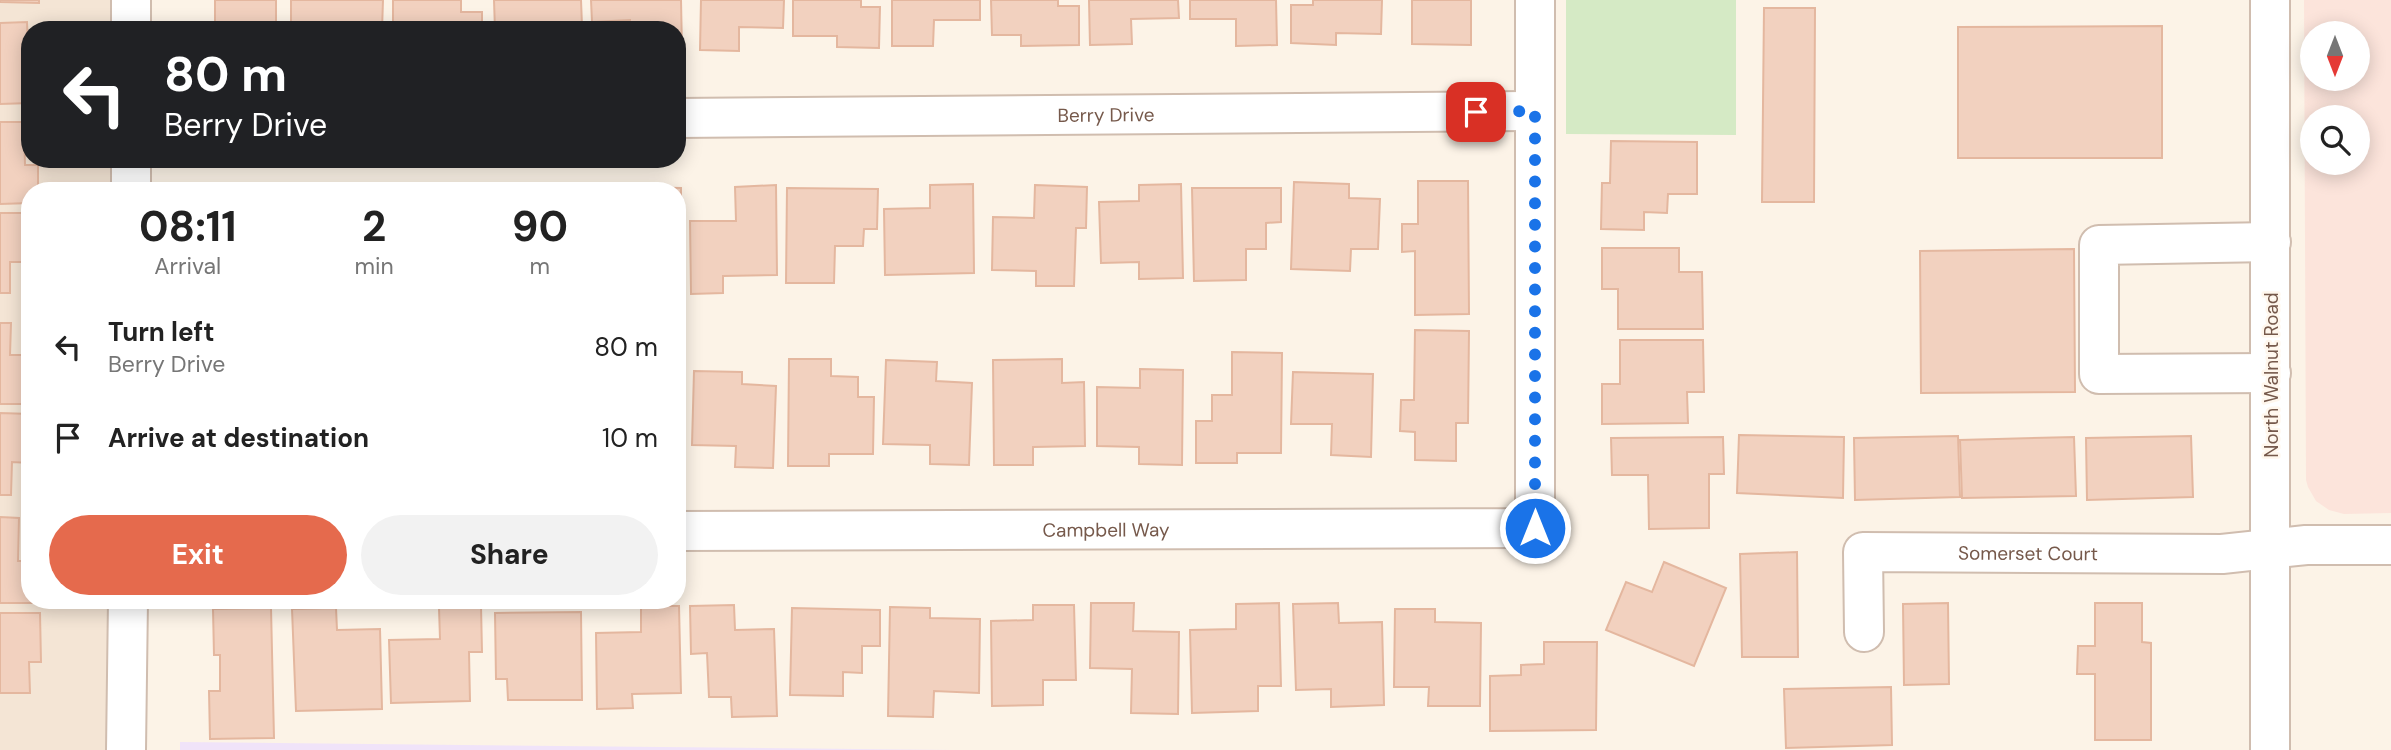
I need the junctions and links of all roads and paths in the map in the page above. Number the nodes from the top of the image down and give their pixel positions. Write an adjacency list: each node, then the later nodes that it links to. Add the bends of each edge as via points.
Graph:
1 (131, 0): 4 (street)
2 (1535, 0): 5 (street)
3 (2270, 0): 7 (street, North Walnut Road)
4 (131, 21)
5 (1535, 111): 6 (street, Berry Drive); 9 (street, Campbell Way, via 1535,528)
6 (686, 118)
7 (2271, 242): 8 (street, North Walnut Road); 8 (street, via 2099,245 2099,374)
8 (2271, 373): 11 (street, North Walnut Road)
9 (686, 531)
10 (2391, 545): 11 (street)
11 (2272, 549): 13 (street, Somerset Court, via 2222,554 1863,552); 15 (street, North Walnut Road)
12 (128, 609): 14 (street)
13 (1864, 632)
14 (126, 750)
15 (2270, 750)

